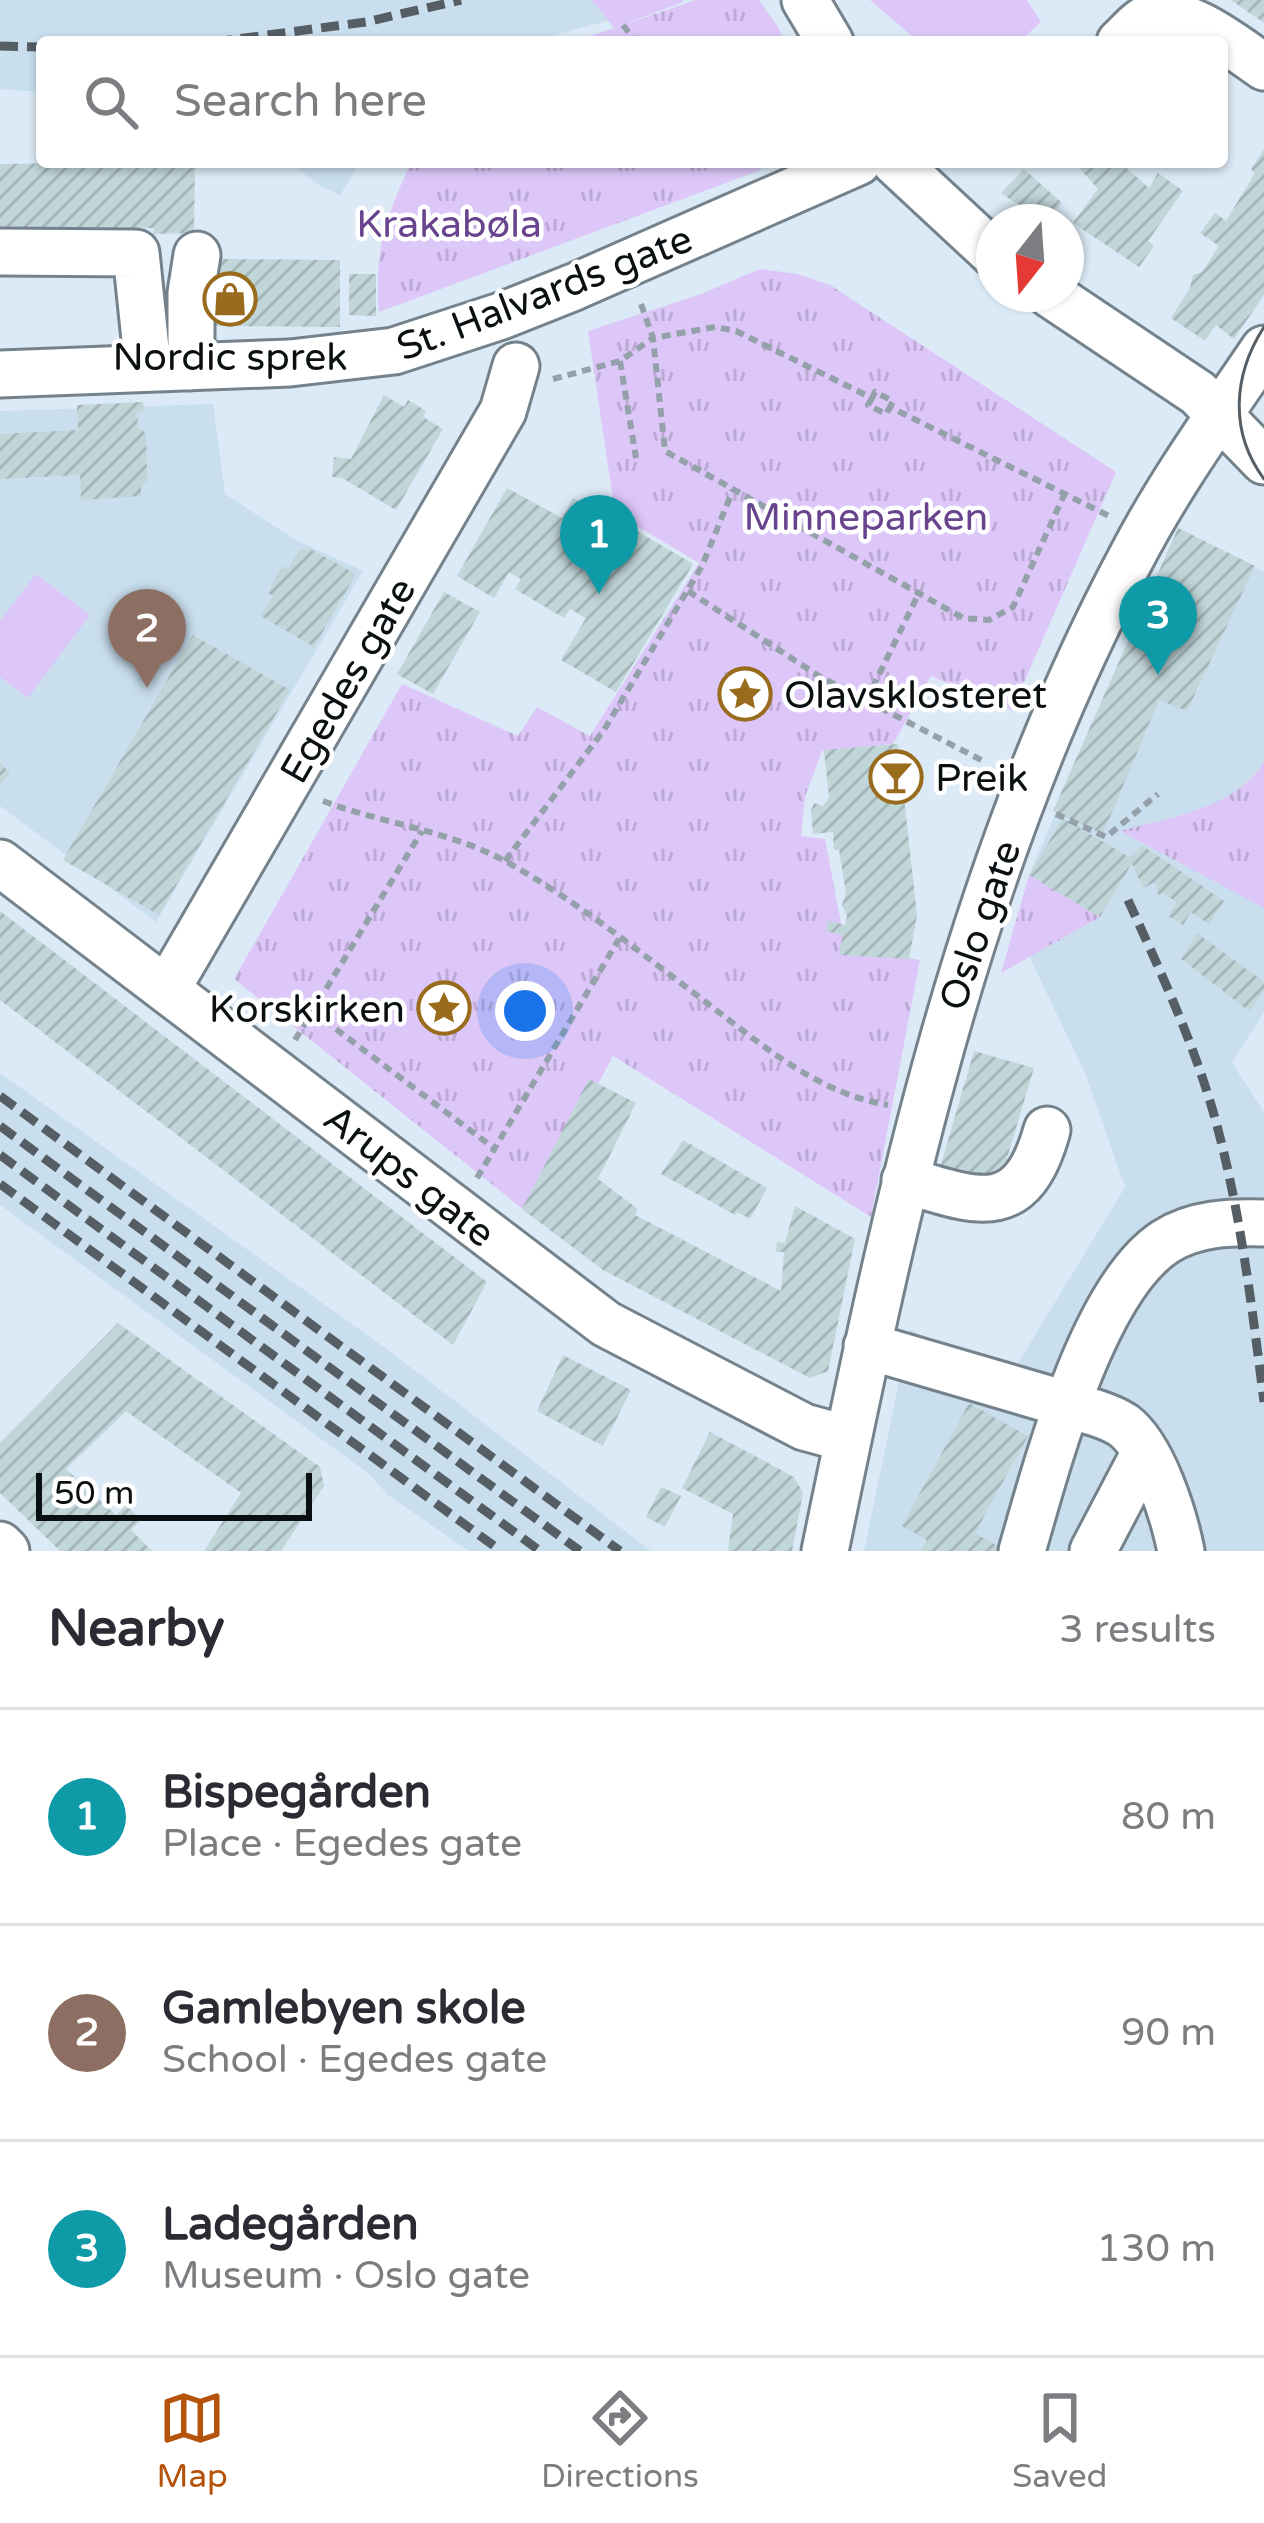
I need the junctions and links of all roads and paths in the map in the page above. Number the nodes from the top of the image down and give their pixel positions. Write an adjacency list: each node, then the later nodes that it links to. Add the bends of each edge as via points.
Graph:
1 (805, 0): 4 (street)
2 (622, 25): 3 (path)
3 (631, 36)
4 (826, 36)
5 (1127, 36): 6 (street, via 1148,17 1167,14)
6 (1218, 36)
7 (1228, 43): 8 (street)
8 (1264, 67)
9 (844, 168): 19 (street, St. Halvards gate, via 437,338 350,358)
10 (901, 168): 11 (street)
11 (976, 237)
12 (0, 252): 19 (street, via 136,253)
13 (197, 255): 19 (street)
14 (640, 304): 16 (path)
15 (1077, 312): 22 (street)
16 (652, 338): 18 (path); 25 (path, via 665,451); 26 (path, via 736,331 872,398 868,405 886,414 890,407)
17 (1264, 349): 22 (street, Oslo gate)
18 (620, 361): 20 (path); 23 (path)
19 (170, 368): 21 (street, St. Halvards gate)
20 (532, 373): 39 (street, Egedes gate)
21 (0, 374)
22 (1220, 413): 24 (street); 45 (street, Oslo gate, via 1130,560 1052,729 974,929)
23 (636, 458)
24 (1264, 461)
25 (733, 490): 28 (path); 29 (path)
26 (1064, 496): 27 (path); 29 (path, via 1013,608 988,620 963,618)
27 (1098, 510)
28 (688, 591): 30 (path); 36 (path, via 604,730)
29 (919, 593): 30 (path)
30 (866, 701): 31 (path)
31 (985, 762)
32 (1158, 794): 34 (path, via 1106,837)
33 (323, 801): 35 (path)
34 (1049, 811)
35 (423, 829): 36 (path); 40 (path)
36 (505, 861): 38 (path)
37 (0, 863): 39 (street, Arups gate)
38 (619, 939): 42 (path, via 786,1063); 44 (path)
39 (167, 989): 50 (street, Arups gate, via 606,1324 804,1427)
40 (312, 1012): 41 (path); 44 (path)
41 (294, 1043)
42 (888, 1105)
43 (1047, 1130): 45 (street, via 1031,1174 1011,1195 977,1200)
44 (495, 1149): 46 (path)
45 (905, 1180): 48 (street, Oslo gate)
46 (475, 1182)
47 (1264, 1223): 49 (street, via 1186,1231 1137,1266 1094,1338)
48 (867, 1346): 49 (street); 50 (street, Oslo gate)
49 (1069, 1406): 51 (street, via 1126,1427); 53 (street)
50 (848, 1439): 52 (street, Oslo gate)
51 (1145, 1452): 54 (street); 55 (street)
52 (825, 1551)
53 (1022, 1551)
54 (1093, 1551)
55 (1181, 1551)

